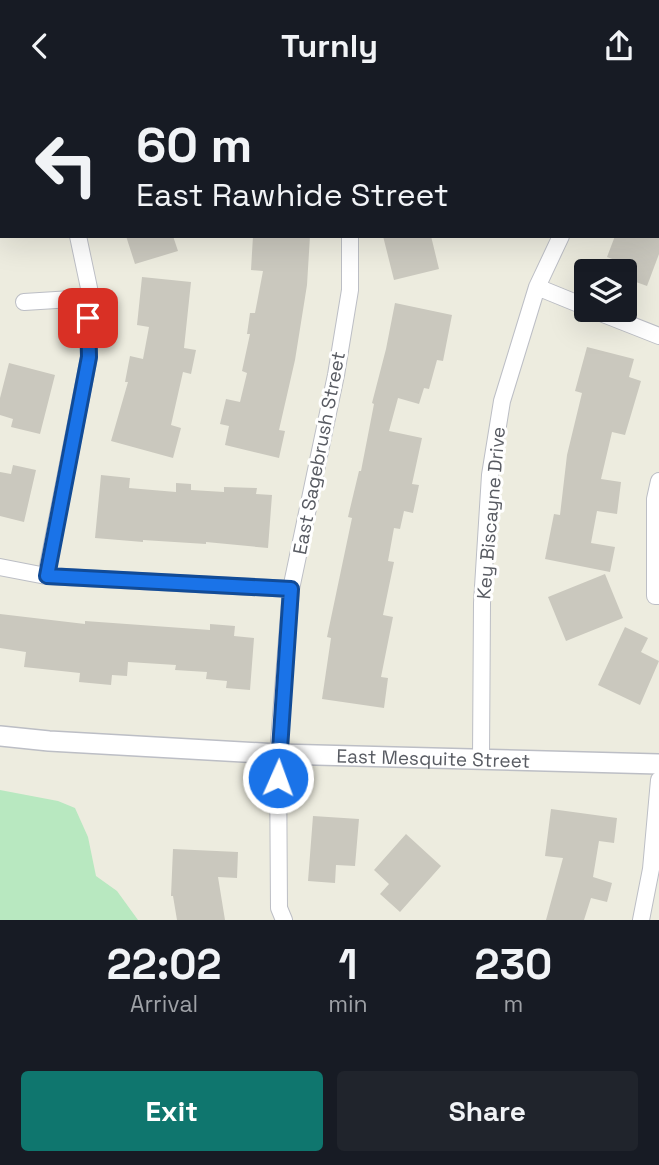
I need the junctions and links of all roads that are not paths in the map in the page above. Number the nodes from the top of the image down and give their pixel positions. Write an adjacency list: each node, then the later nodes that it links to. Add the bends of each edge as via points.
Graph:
1 (78, 238): 5 (street)
2 (349, 238): 13 (street, East Sagebrush Street, via 348,302 336,375)
3 (560, 238): 4 (street, Key Biscayne Drive)
4 (537, 288): 7 (street); 17 (street, Key Biscayne Drive, via 502,401 490,475 482,603)
5 (88, 298): 6 (street); 12 (street, via 89,357)
6 (24, 302)
7 (574, 302)
8 (623, 322): 9 (street)
9 (659, 336)
10 (659, 481): 14 (street, via 655,499)
11 (0, 567): 12 (street)
12 (47, 576): 13 (street)
13 (291, 589): 16 (street, East Sagebrush Street)
14 (657, 596)
15 (0, 736): 16 (street, East Mesquite Street)
16 (278, 754): 17 (street, East Mesquite Street); 20 (street, East Sagebrush Street, via 279,908)
17 (481, 759): 18 (street, East Mesquite Street)
18 (659, 764)
19 (659, 780): 21 (street)
20 (284, 920)
21 (641, 920)

